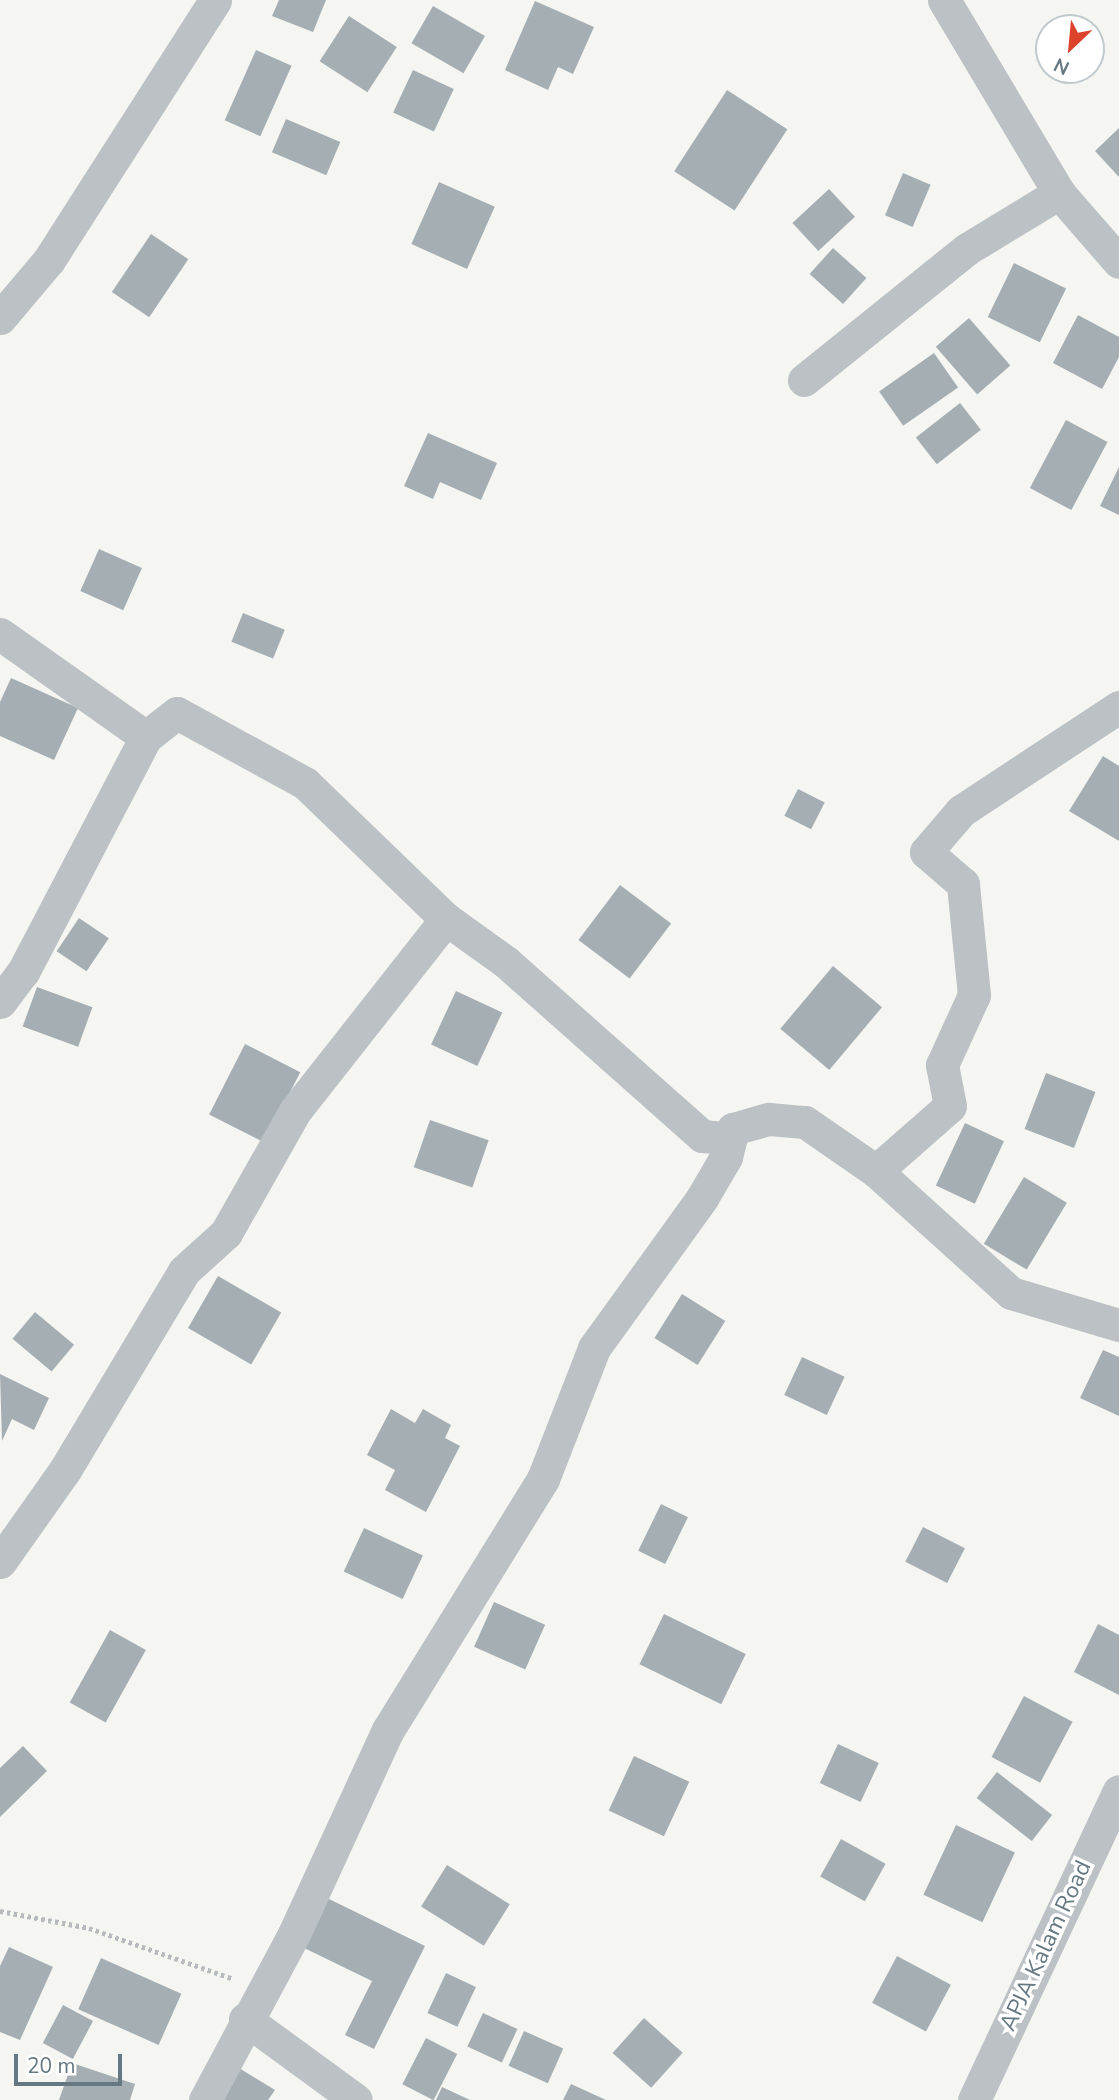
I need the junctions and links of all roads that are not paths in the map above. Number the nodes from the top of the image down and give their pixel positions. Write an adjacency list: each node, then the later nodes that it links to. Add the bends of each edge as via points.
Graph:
1 (215, 0): 5 (street, via 49,261)
2 (944, 0): 3 (street)
3 (1059, 193): 4 (street); 6 (street, via 967,249)
4 (1119, 262)
5 (0, 318)
6 (804, 380)
7 (0, 634): 9 (street)
8 (1119, 706): 13 (street, via 961,811 926,852 963,884 974,995 942,1065 950,1107)
9 (146, 737): 10 (street, via 177,713 220,731 305,783); 11 (street, via 23,972)
10 (446, 919): 12 (street, via 506,962 702,1136 727,1138); 15 (street, via 295,1111 226,1233 184,1271 65,1470)
11 (0, 1002)
12 (733, 1129): 13 (street, via 768,1119 805,1122); 17 (street, via 726,1157 702,1198 594,1348 543,1479 387,1730)
13 (876, 1171): 14 (street, via 1011,1293)
14 (1119, 1325)
15 (0, 1562)
16 (1119, 1791): 20 (street, APJA Kalam Road)
17 (245, 2019): 18 (street); 19 (street)
18 (205, 2100)
19 (356, 2100)
20 (974, 2100)

